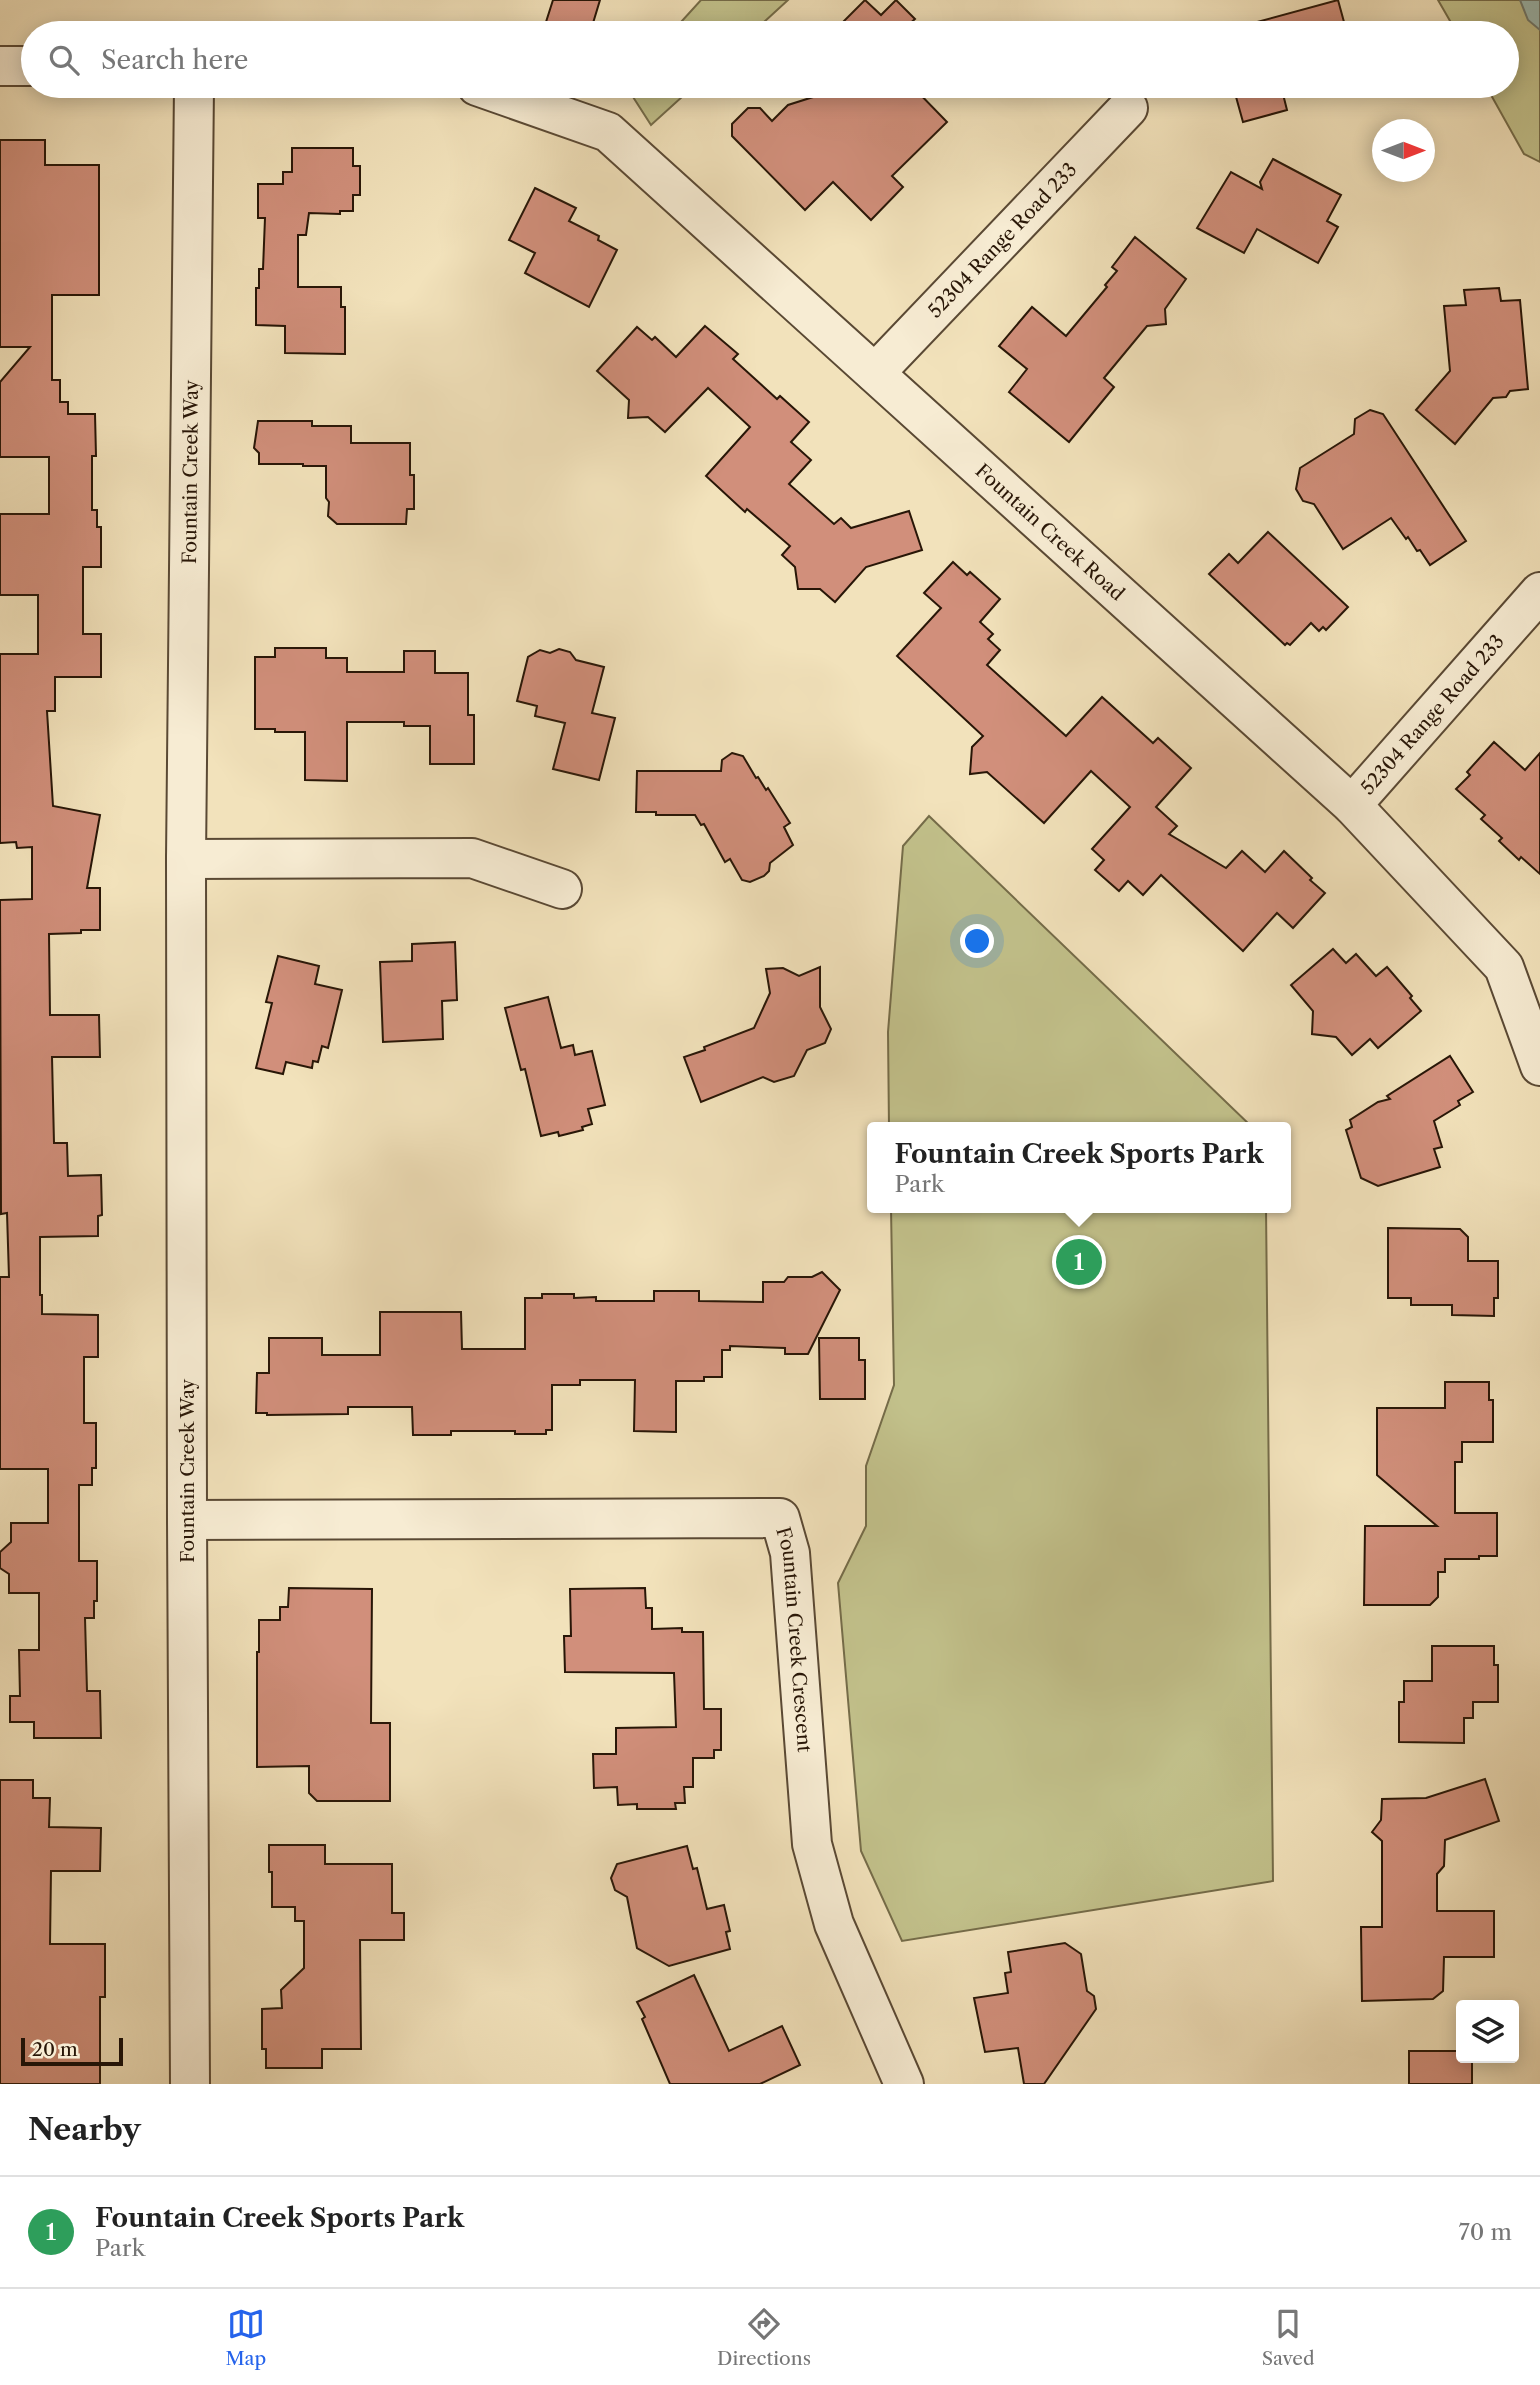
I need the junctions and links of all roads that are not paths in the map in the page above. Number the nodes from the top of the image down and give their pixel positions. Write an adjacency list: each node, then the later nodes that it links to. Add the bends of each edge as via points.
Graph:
1 (0, 66): 2 (street)
2 (21, 66)
3 (194, 98): 9 (street, Fountain Creek Way)
4 (511, 98): 6 (street, Fountain Creek Road, via 608,132)
5 (1128, 108): 6 (street, 52304 Range Road 233)
6 (875, 373): 8 (street, Fountain Creek Road)
7 (1540, 592): 8 (street, 52304 Range Road 233)
8 (1352, 805): 11 (street, Fountain Creek Road, via 1504,967)
9 (186, 859): 10 (street, via 472,858); 12 (street, Fountain Creek Way)
10 (562, 889)
11 (1540, 1066)
12 (187, 1520): 13 (street, Fountain Creek Way); 14 (street, Fountain Creek Crescent, via 780,1518 790,1553 812,1844 834,1924)
13 (190, 2084)
14 (904, 2084)

